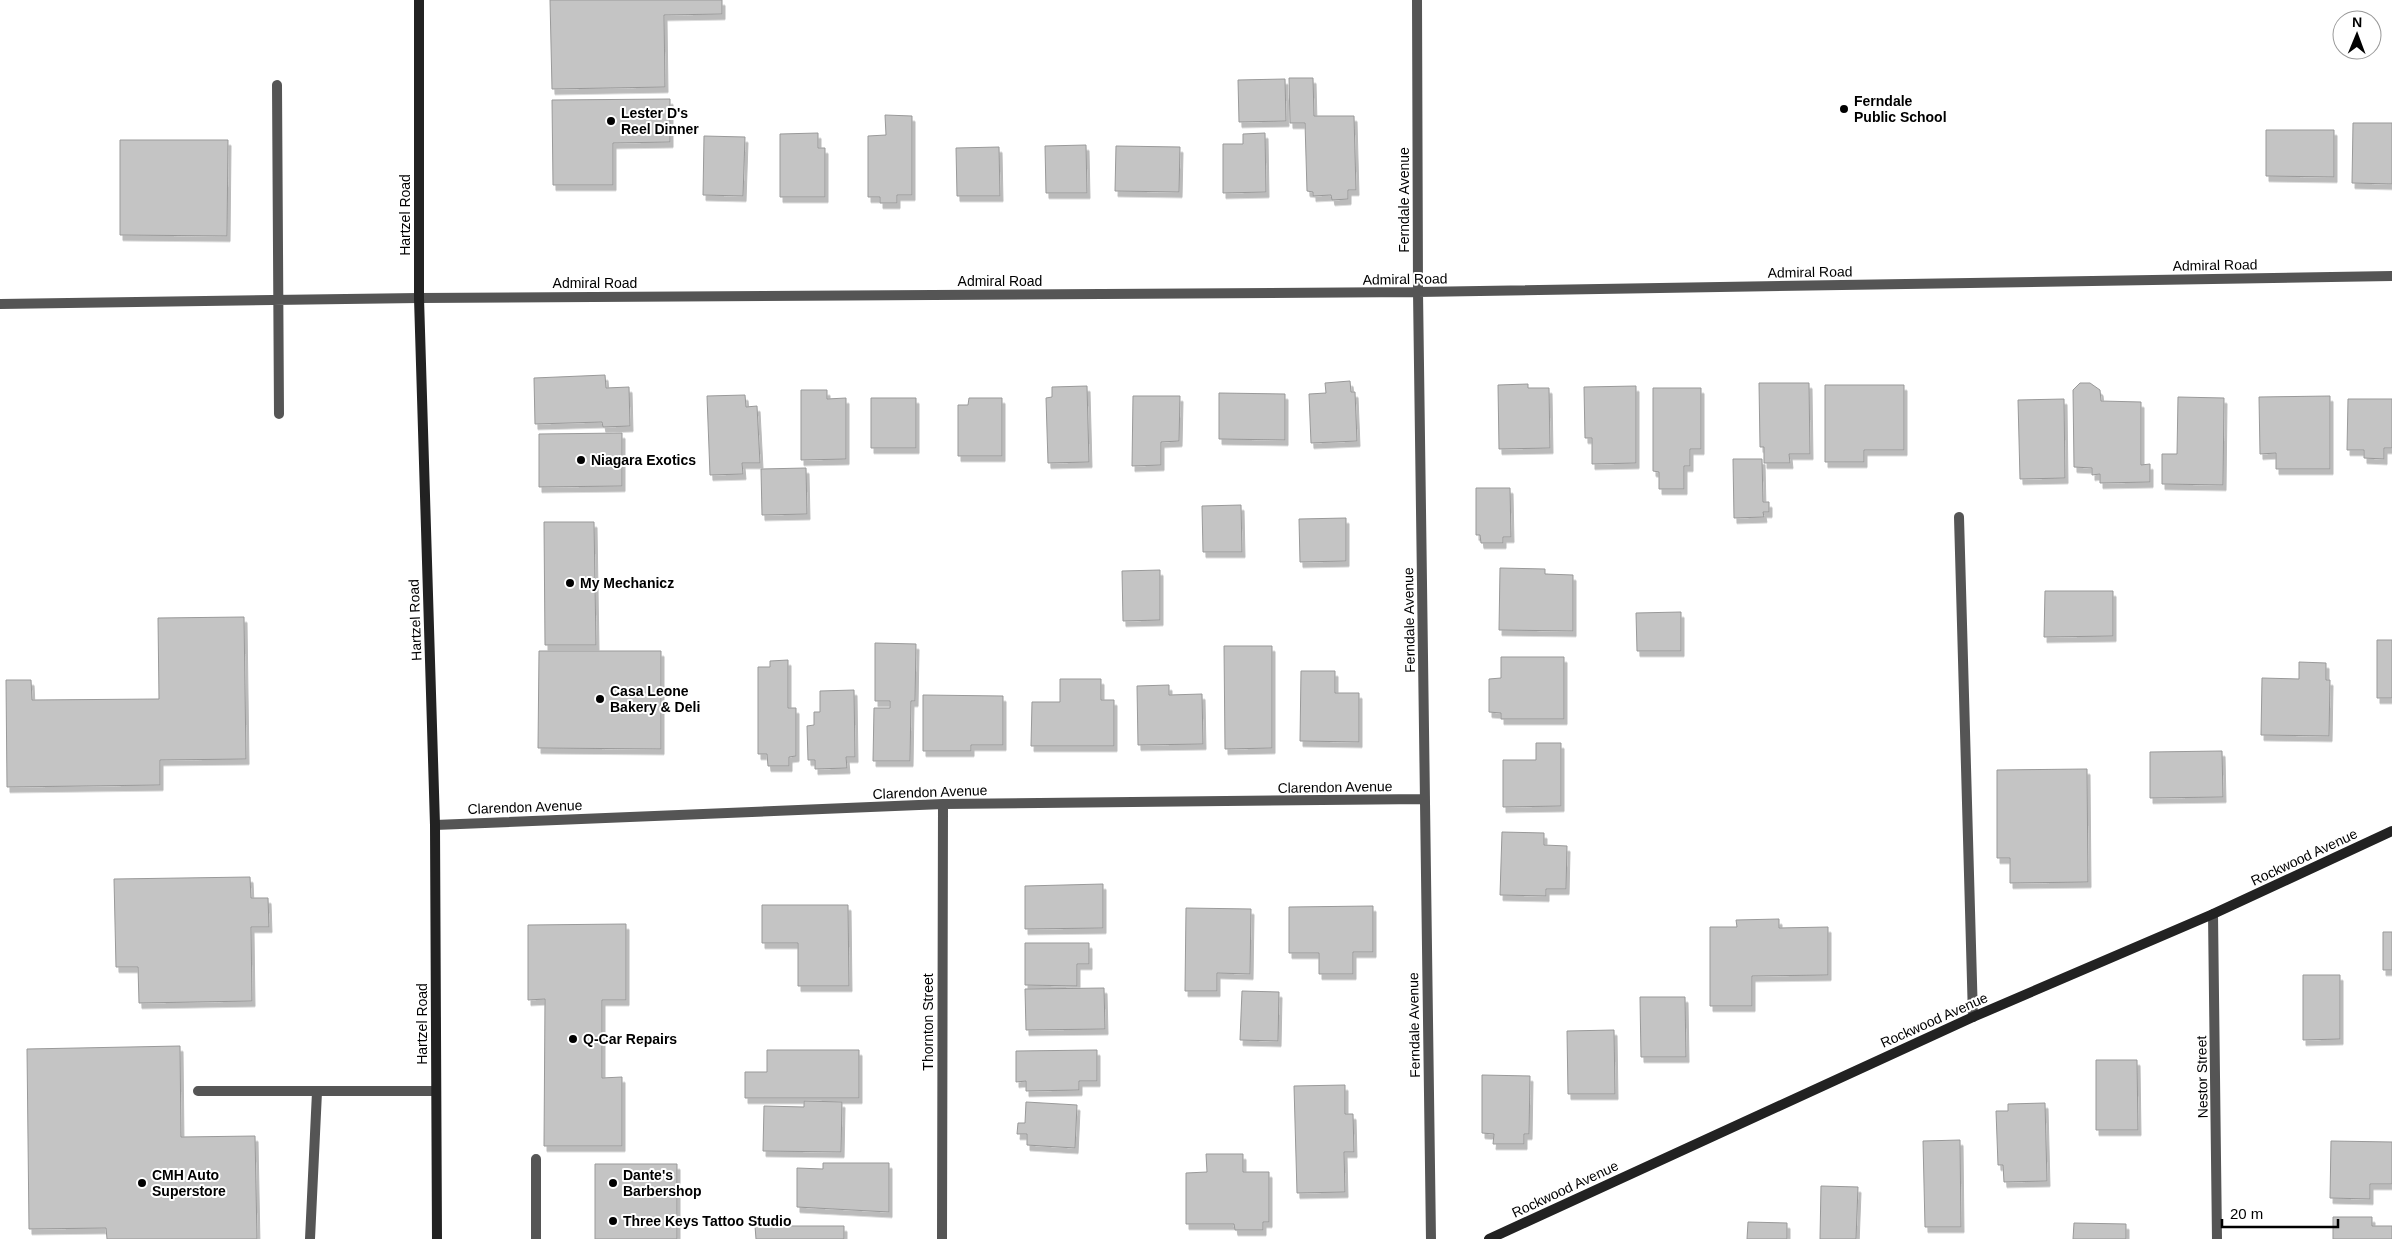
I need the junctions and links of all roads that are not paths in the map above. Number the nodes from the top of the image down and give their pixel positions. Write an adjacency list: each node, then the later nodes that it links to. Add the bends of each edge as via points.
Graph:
1 (419, 0): 6 (street, Hartzel Road)
2 (1417, 0): 5 (street, Ferndale Avenue)
3 (277, 85): 7 (street)
4 (2392, 276): 5 (street, Admiral Road)
5 (1418, 292): 6 (street, Admiral Road); 11 (street, Ferndale Avenue)
6 (419, 298): 7 (street, Admiral Road); 13 (street, Hartzel Road)
7 (278, 300): 8 (street, Admiral Road); 9 (street)
8 (0, 304)
9 (279, 414)
10 (1959, 517): 16 (street)
11 (1425, 799): 12 (street, Clarendon Avenue); 25 (street, Ferndale Avenue)
12 (943, 804): 13 (street, Clarendon Avenue); 24 (street, Thornton Street)
13 (435, 824): 18 (street, Hartzel Road)
14 (2392, 831): 15 (street, Rockwood Avenue)
15 (2213, 914): 16 (street, Rockwood Avenue); 27 (street, Nestor Street)
16 (1973, 1017): 26 (street, Rockwood Avenue)
17 (198, 1091): 19 (street)
18 (436, 1091): 19 (street); 22 (street, Hartzel Road)
19 (318, 1092): 21 (street)
20 (536, 1159): 23 (street)
21 (310, 1239)
22 (437, 1239)
23 (536, 1239)
24 (942, 1239)
25 (1431, 1239)
26 (1489, 1239)
27 (2218, 1239)

